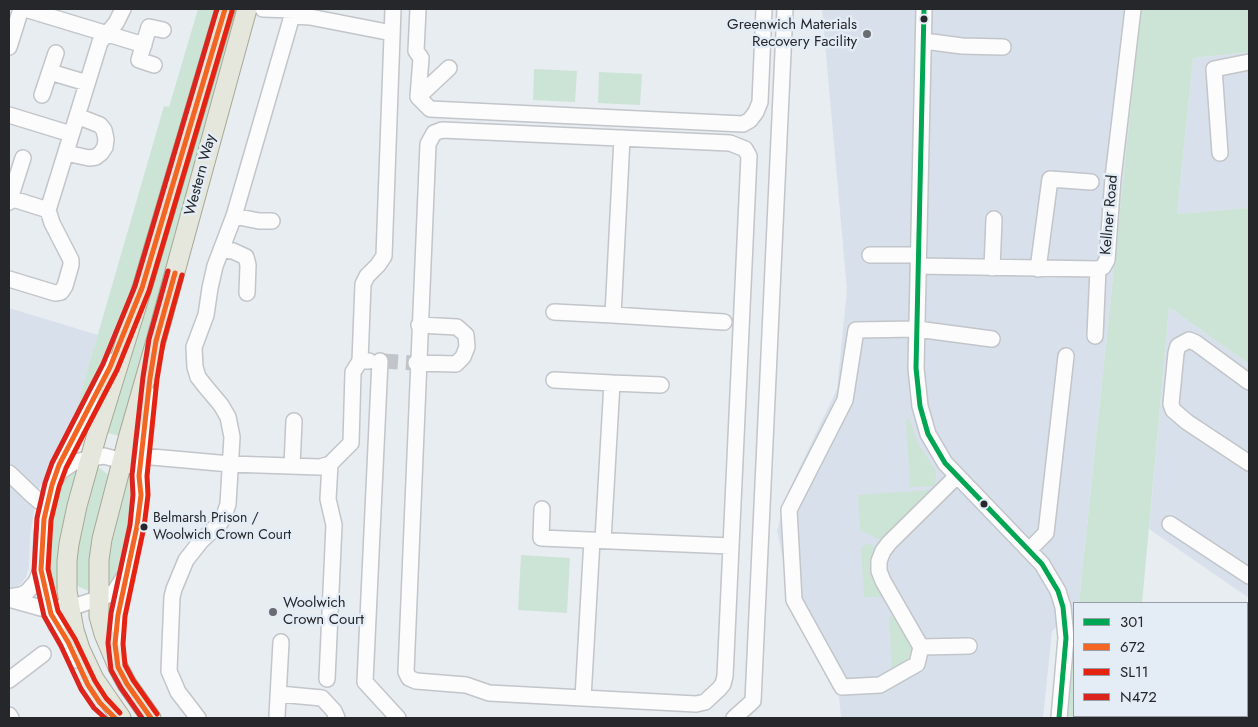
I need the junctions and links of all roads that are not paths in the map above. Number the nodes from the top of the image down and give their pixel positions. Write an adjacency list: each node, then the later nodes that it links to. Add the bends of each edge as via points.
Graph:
1 (21, 9): 19 (street)
2 (25, 9): 16 (street)
3 (123, 9): 16 (street)
4 (225, 9): 49 (main road, Western Way)
5 (246, 9): 67 (main road, Western Way, via 129,435)
6 (263, 9): 13 (street)
7 (393, 9): 15 (street)
8 (418, 9): 28 (street, via 416,51 421,58)
9 (764, 9): 28 (street, via 760,102 750,120 743,124 430,109)
10 (785, 9): 108 (street, via 764,639 754,701)
11 (924, 9): 17 (street)
12 (1133, 9): 47 (street, Kellner Road, via 1107,260)
13 (293, 12): 15 (street); 39 (street)
14 (163, 30): 18 (street, via 149,28)
15 (392, 33): 59 (street, via 384,256 363,284)
16 (106, 34): 18 (street); 26 (street, via 100,42)
17 (924, 41): 20 (street); 44 (street)
18 (144, 45): 23 (street, via 139,60)
19 (9, 46)
20 (1003, 47)
21 (56, 53): 25 (street)
22 (1249, 62): 34 (street, via 1214,70)
23 (154, 65)
24 (449, 68): 28 (street)
25 (53, 73): 26 (street); 27 (street)
26 (87, 83): 30 (street)
27 (42, 95)
28 (418, 97)
29 (9, 115): 31 (street)
30 (76, 116): 31 (street); 33 (street, via 100,125 104,130 105,147 96,157)
31 (71, 134): 33 (street)
32 (622, 138): 52 (street); 54 (street, via 442,130 434,133 428,144); 80 (street, via 730,143 745,149 749,156)
33 (66, 153): 38 (street)
34 (1220, 153)
35 (23, 158): 37 (street)
36 (1091, 182): 46 (street, via 1050,179)
37 (9, 200): 38 (street)
38 (48, 210): 48 (street, via 71,260 65,286 61,292 55,293)
39 (234, 216): 41 (street); 42 (street)
40 (994, 219): 45 (street)
41 (272, 221)
42 (222, 250): 50 (street, via 246,257); 70 (street, via 215,266 194,357 198,377 228,416 232,438)
43 (870, 255): 44 (street, Kellner Road)
44 (918, 260): 45 (street, Kellner Road); 55 (street)
45 (992, 268): 46 (street, Kellner Road)
46 (1038, 269): 47 (street, Kellner Road)
47 (1098, 270): 56 (street)
48 (9, 279)
49 (142, 288): 66 (main road, Western Way); 74 (street, Western Way, via 110,367 66,450)
50 (247, 293)
51 (554, 312): 52 (street)
52 (612, 315): 53 (street)
53 (724, 322)
54 (420, 326): 60 (street); 60 (street, via 457,327 466,335 467,346 456,364)
55 (917, 329): 57 (street); 73 (street, via 917,390 923,420 935,448); 92 (street, via 856,330 845,400 789,510 794,600 842,688 880,685 917,664)
56 (1095, 336)
57 (992, 339)
58 (1066, 356): 81 (street, via 1046,533)
59 (360, 361): 68 (street, via 353,372 351,443); 107 (street, via 381,361 365,682)
60 (417, 363): 98 (street, via 406,672 416,681 466,685 488,693)
61 (554, 380): 63 (street)
62 (1249, 382): 69 (street, via 1189,340 1178,346 1173,410)
63 (612, 383): 64 (street); 79 (street)
64 (662, 385)
65 (294, 421): 71 (street)
66 (91, 458): 67 (street); 74 (street, via 67,466); 75 (street, via 110,470); 85 (main road, Western Way, via 72,528)
67 (132, 458): 70 (street); 75 (main road, Western Way); 82 (street, Western Way, via 132,466 139,476 140,495)
68 (334, 460): 71 (street, via 320,467); 95 (street, via 328,499 334,526)
69 (1249, 463)
70 (230, 464): 71 (street); 105 (street, via 228,504 224,516 186,560 172,597 169,671 178,692)
71 (292, 466)
72 (9, 473): 76 (street, via 39,501)
73 (957, 476): 81 (street); 92 (street, via 889,543 879,561 883,581)
74 (52, 485): 76 (street, Western Way)
75 (115, 491): 87 (main road, Western Way, via 102,539)
76 (47, 503): 83 (street, Western Way, via 42,535)
77 (542, 509): 79 (street, via 541,538)
78 (1170, 524): 84 (street)
79 (597, 540): 80 (street, via 636,535); 98 (street)
80 (731, 546): 98 (street, via 725,676 719,690 705,702 696,704)
81 (1029, 550): 109 (street, via 1052,579 1063,606 1066,656)
82 (127, 569): 87 (street, via 115,591); 94 (street, Western Way, via 115,644)
83 (42, 575): 86 (street, via 27,592); 88 (street, via 57,597); 89 (street, Western Way)
84 (1249, 576)
85 (67, 577): 87 (street, via 75,592 91,600); 88 (main road, Western Way)
86 (9, 598): 89 (street, via 33,607)
87 (100, 599): 88 (street); 94 (main road, Western Way, via 99,616)
88 (69, 607): 89 (street); 103 (main road, Western Way, via 87,664)
89 (49, 608): 102 (street, Western Way, via 88,685)
90 (281, 642): 97 (street)
91 (969, 646): 92 (street)
92 (921, 647)
93 (43, 654): 96 (street)
94 (118, 666): 104 (main road, Western Way)
95 (327, 679)
96 (9, 680)
97 (279, 694): 100 (street); 106 (street, via 322,698)
98 (583, 698)
99 (9, 715): 101 (street)
100 (277, 716)
101 (10, 718)
102 (114, 718)
103 (121, 718)
104 (151, 718)
105 (198, 718)
106 (337, 718)
107 (398, 718)
108 (734, 718)
109 (1059, 718)

